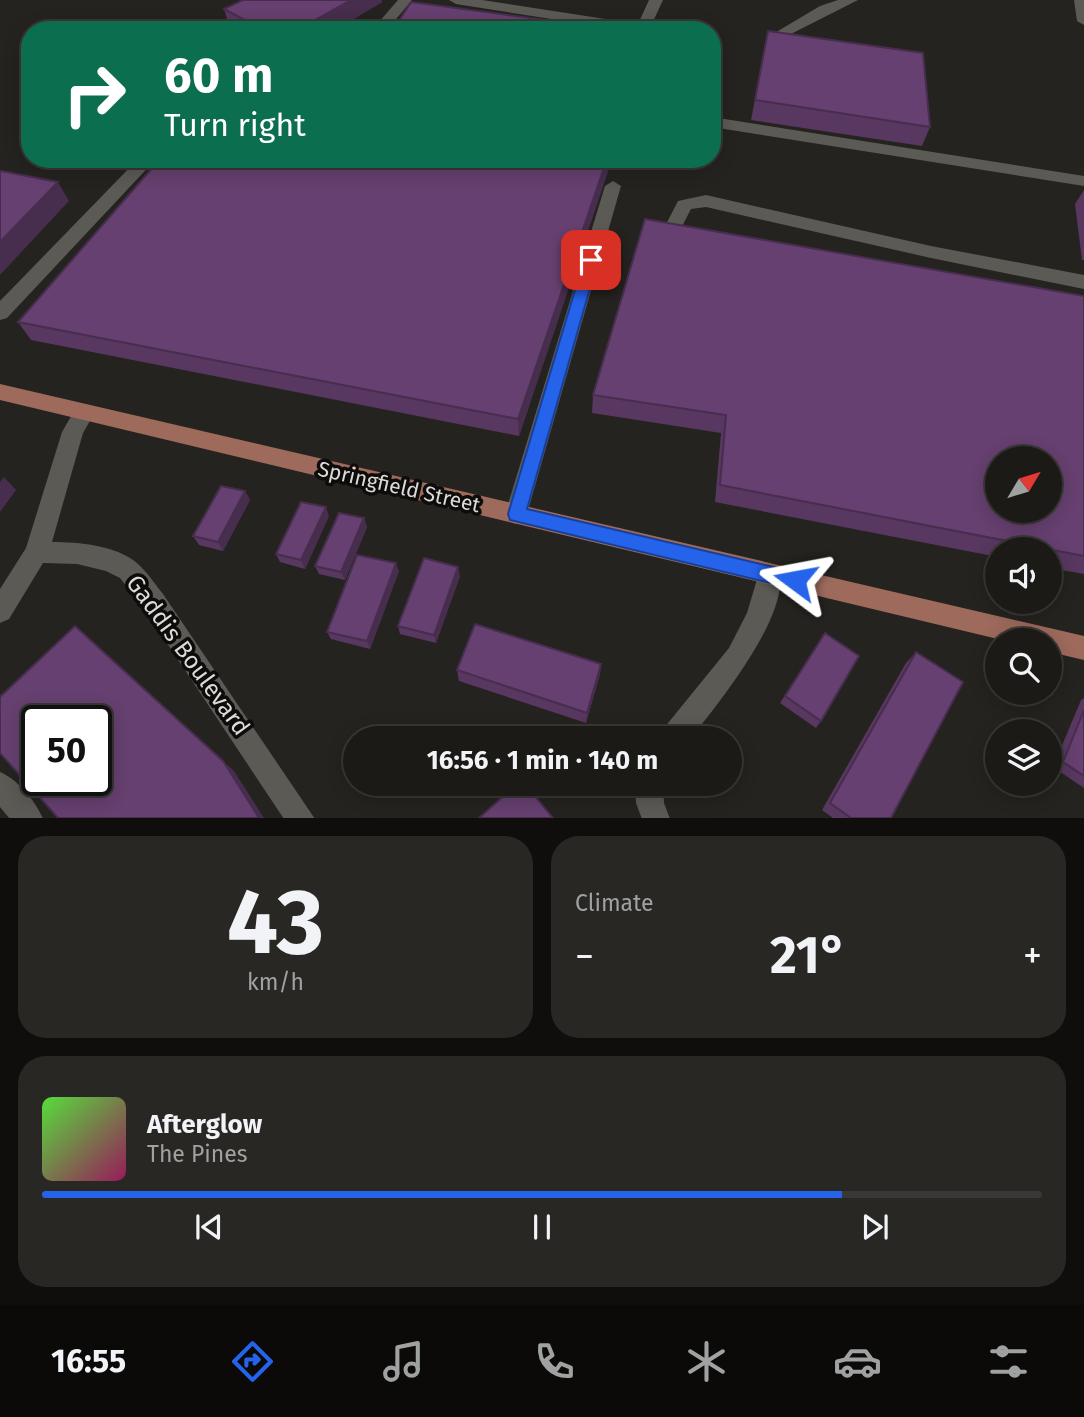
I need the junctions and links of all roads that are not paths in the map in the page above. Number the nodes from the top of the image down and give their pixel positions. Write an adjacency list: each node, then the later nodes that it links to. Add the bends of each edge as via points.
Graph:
1 (405, 0): 6 (street)
2 (456, 0): 7 (street)
3 (656, 0): 8 (street)
4 (851, 0): 10 (street)
5 (1081, 0): 9 (street)
6 (387, 21)
7 (591, 21)
8 (647, 21)
9 (1084, 21)
10 (780, 34)
11 (721, 123): 13 (street)
12 (139, 168): 17 (street)
13 (1084, 181)
14 (613, 186): 20 (street)
15 (670, 234): 16 (street, via 684,205 706,201)
16 (1084, 282)
17 (0, 313)
18 (0, 392): 19 (main road, Springfield Street)
19 (84, 412): 20 (main road, Springfield Street); 21 (street, via 72,432)
20 (516, 514): 22 (main road, Springfield Street)
21 (37, 552): 23 (street); 29 (street, Gaddis Boulevard, via 77,553 128,570)
22 (769, 574): 24 (main road, Springfield Street); 25 (street, via 759,617 738,657)
23 (0, 611)
24 (1084, 648)
25 (683, 726)
26 (0, 786): 28 (street)
27 (650, 796): 30 (street)
28 (29, 818)
29 (301, 818)
30 (656, 818)

